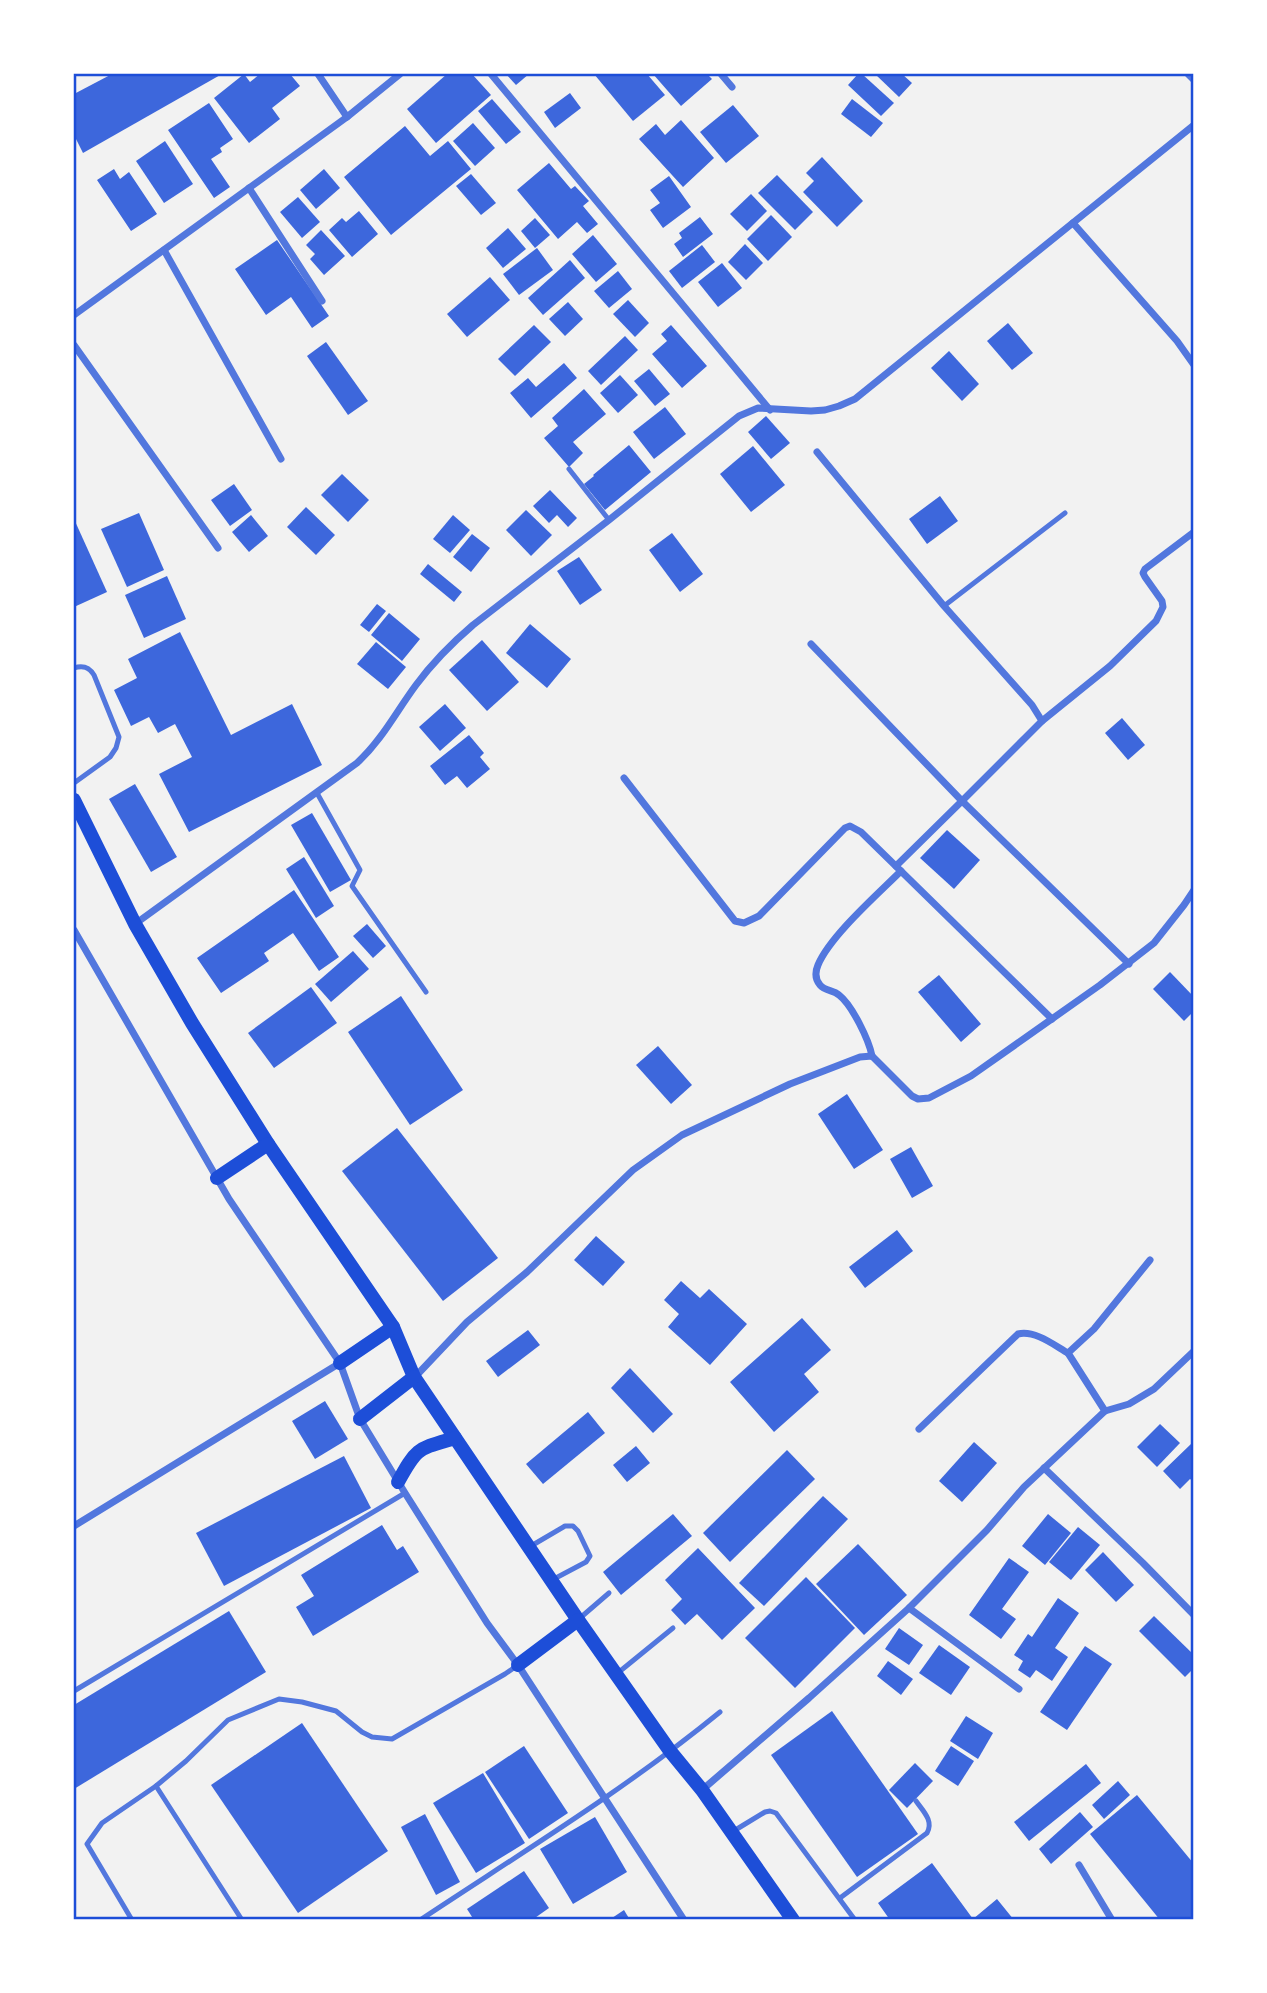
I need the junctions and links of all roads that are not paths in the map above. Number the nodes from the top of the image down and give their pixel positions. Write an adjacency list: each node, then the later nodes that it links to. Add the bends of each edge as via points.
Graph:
1 (318, 74): 8 (street)
2 (400, 74): 8 (street)
3 (491, 74): 17 (street)
4 (721, 74): 7 (street)
5 (1188, 74): 6 (street)
6 (1194, 80)
7 (732, 87)
8 (347, 117): 10 (street)
9 (1194, 125): 11 (street)
10 (249, 188): 12 (street); 13 (street)
11 (1073, 223): 16 (street); 17 (street, via 855,399 825,410)
12 (164, 250): 14 (street); 19 (street)
13 (322, 301)
14 (74, 315)
15 (74, 345): 24 (street)
16 (1194, 365)
17 (770, 410): 22 (street, via 758,408 739,416)
18 (817, 452): 25 (street)
19 (281, 459)
20 (569, 469): 22 (lane)
21 (1065, 513): 25 (lane)
22 (609, 520): 31 (street, via 453,642 415,686 372,750)
23 (1194, 532): 28 (street, via 1143,573 1163,607 1156,621)
24 (218, 548)
25 (944, 606): 28 (street)
26 (811, 643): 33 (street)
27 (74, 668): 30 (lane, via 90,668 94,674 119,737 110,758)
28 (1042, 721): 33 (street)
29 (624, 778): 34 (street, via 740,923 759,916 850,826)
30 (74, 783)
31 (317, 793): 36 (street); 39 (lane, via 360,870 352,886)
32 (74, 800): 36 (main road)
33 (962, 801): 34 (street); 38 (street)
34 (898, 868): 40 (street); 41 (street, via 846,926 815,973 817,982 840,995 849,1007)
35 (1194, 890): 38 (street, via 1154,943)
36 (135, 924): 42 (main road)
37 (74, 930): 43 (street)
38 (1129, 964): 40 (street)
39 (426, 992)
40 (1052, 1019): 41 (street, via 971,1076 923,1100 912,1096)
41 (872, 1056): 49 (street, via 801,1079 682,1135 633,1170 527,1272 467,1322)
42 (268, 1144): 43 (main road); 45 (main road)
43 (217, 1178): 48 (street)
44 (1150, 1260): 47 (street, via 1094,1329)
45 (393, 1327): 48 (main road); 49 (main road)
46 (1194, 1352): 50 (street, via 1154,1389 1129,1404)
47 (1068, 1353): 50 (street); 52 (street, via 1032,1334 1018,1334)
48 (340, 1363): 51 (street); 56 (street)
49 (414, 1377): 51 (main road); 53 (main road)
50 (1104, 1411): 54 (street)
51 (360, 1419): 55 (street)
52 (919, 1429)
53 (455, 1438): 55 (main road, via 423,1447 412,1457); 57 (main road)
54 (1044, 1468): 60 (street); 61 (street)
55 (402, 1488): 64 (street); 67 (lane)
56 (74, 1526)
57 (528, 1547): 58 (main road); 58 (lane, via 565,1526 578,1531 590,1556)
58 (552, 1580): 62 (main road)
59 (609, 1593): 62 (lane)
60 (909, 1608): 66 (street); 71 (street)
61 (1194, 1615)
62 (578, 1620): 64 (main road); 65 (main road)
63 (673, 1628): 65 (lane)
64 (518, 1665): 70 (lane, via 392,1739 372,1737 336,1712 279,1699 228,1720); 72 (street)
65 (616, 1674): 69 (main road)
66 (1018, 1689)
67 (74, 1691)
68 (720, 1712): 69 (lane)
69 (670, 1751): 71 (main road); 72 (lane)
70 (156, 1786): 77 (lane, via 102,1823 87,1844); 78 (lane)
71 (702, 1790): 74 (main road)
72 (604, 1798): 79 (lane); 80 (street)
73 (916, 1801): 76 (lane, via 930,1821 927,1833)
74 (732, 1832): 76 (lane, via 765,1812 776,1813); 81 (main road)
75 (1079, 1865): 83 (street)
76 (840, 1898): 82 (lane)
77 (132, 1920)
78 (242, 1920)
79 (420, 1920)
80 (684, 1920)
81 (793, 1920)
82 (855, 1920)
83 (1112, 1920)

